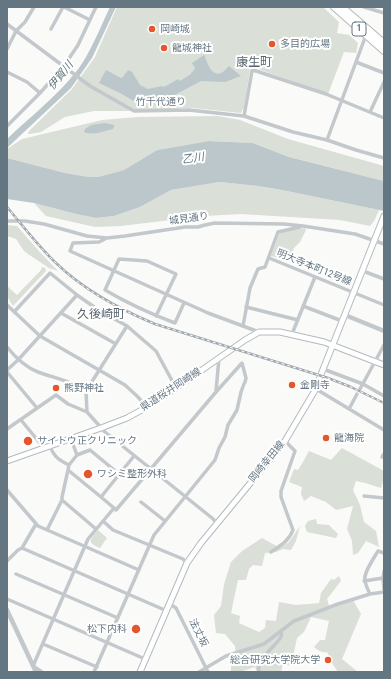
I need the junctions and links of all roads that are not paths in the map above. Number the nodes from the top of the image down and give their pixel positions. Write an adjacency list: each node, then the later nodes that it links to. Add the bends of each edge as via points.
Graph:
1 (34, 7): 12 (street)
2 (64, 7): 9 (street); 11 (street)
3 (96, 7): 9 (street)
4 (334, 7): 13 (highway, 1)
5 (342, 7): 7 (highway, 1)
6 (364, 7): 8 (street)
7 (350, 10): 14 (highway, 1)
8 (384, 13)
9 (90, 20): 18 (street)
10 (7, 24): 12 (street, 竹千代通り)
11 (51, 29)
12 (16, 31): 15 (street); 18 (street, 竹千代通り)
13 (366, 35): 16 (highway, 1); 17 (street)
14 (384, 43)
15 (7, 49)
16 (384, 51)
17 (356, 62): 20 (street); 23 (street)
18 (64, 66): 22 (street); 25 (street, 竹千代通り, via 86,83 134,111 189,110)
19 (7, 72): 22 (street, via 27,82)
20 (384, 73)
21 (384, 82): 24 (street)
22 (40, 93): 27 (street)
23 (342, 101): 24 (street); 25 (street, via 252,70); 28 (street)
24 (370, 112): 26 (street)
25 (244, 116): 28 (street, 竹千代通り)
26 (384, 118)
27 (7, 126)
28 (327, 140): 29 (street)
29 (384, 158)
30 (384, 216): 34 (main road, 岡崎幸田線)
31 (7, 221): 33 (street, 城見通り, via 44,224 87,236)
32 (303, 226): 33 (street, 城見通り, via 215,223); 34 (street, 城見通り, via 355,234); 36 (street, via 278,232)
33 (107, 238): 37 (street, via 99,242 73,243 70,251)
34 (374, 240): 35 (street, 城見通り); 38 (main road, 岡崎幸田線)
35 (384, 244)
36 (269, 258): 39 (street, 明大寺本町12号線); 48 (street, via 265,268 258,269 250,288)
37 (114, 271): 43 (street); 43 (street, via 119,259 148,261 176,274); 52 (street, via 105,290)
38 (363, 271): 40 (street); 41 (main road, 岡崎幸田線)
39 (314, 277): 41 (street, 明大寺本町12号線); 47 (street)
40 (384, 280)
41 (354, 292): 46 (street, 明大寺本町12号線); 51 (main road, 岡崎幸田線)
42 (77, 295): 49 (street, via 50,272); 50 (street); 55 (street)
43 (166, 295): 44 (street); 52 (street)
44 (184, 303): 52 (street, via 175,323); 56 (street)
45 (7, 305): 49 (street)
46 (384, 305)
47 (303, 306): 53 (street); 54 (street)
48 (246, 308): 53 (street); 56 (street)
49 (14, 312): 60 (street)
50 (61, 313): 60 (street); 61 (street)
51 (345, 315): 54 (main road, 岡崎幸田線); 57 (street)
52 (156, 316)
53 (298, 320): 59 (street)
54 (342, 321): 63 (main road, 岡崎幸田線)
55 (127, 326): 61 (street); 73 (street, via 156,351)
56 (243, 326): 58 (street)
57 (384, 331)
58 (259, 332): 59 (main road); 65 (main road, 県道桜井岡崎線)
59 (292, 334): 63 (main road)
60 (40, 336): 66 (street); 71 (street)
61 (116, 344): 71 (street)
62 (384, 345): 67 (street)
63 (333, 346): 67 (main road); 69 (main road, 岡崎幸田線)
64 (7, 347): 66 (street)
65 (219, 358): 73 (main road, 県道桜井岡崎線); 77 (street)
66 (18, 360): 70 (street); 76 (street, via 36,371 75,384)
67 (375, 362): 68 (main road); 72 (street)
68 (384, 365)
69 (323, 369): 72 (street); 74 (main road, 岡崎幸田線)
70 (7, 371): 81 (street)
71 (99, 371): 76 (street); 80 (street, via 125,385)
72 (363, 384): 75 (street); 79 (street)
73 (176, 388): 80 (main road, 県道桜井岡崎線)
74 (316, 389): 82 (street); 89 (main road, 岡崎幸田線)
75 (360, 389)
76 (86, 392): 83 (street)
77 (216, 392): 95 (street); 101 (street, via 242,363 246,378 225,437 215,460)
78 (357, 394): 82 (street)
79 (384, 396)
80 (147, 407): 85 (main road, 県道桜井岡崎線)
81 (37, 408): 83 (street, via 56,395 68,404); 84 (street)
82 (349, 409): 87 (street)
83 (87, 412): 85 (street)
84 (20, 420): 86 (street); 90 (street)
85 (101, 428): 88 (main road, 県道桜井岡崎線); 92 (street)
86 (7, 429)
87 (384, 430)
88 (71, 439): 90 (main road, 県道桜井岡崎線); 91 (street)
89 (285, 441): 108 (main road, 岡崎幸田線); 115 (street, via 295,451 281,491 293,530 286,542)
90 (47, 447): 93 (main road, 県道桜井岡崎線); 94 (street, via 60,461)
91 (78, 455): 94 (street); 97 (street, via 90,450)
92 (134, 456): 95 (street); 97 (street)
93 (7, 461)
94 (69, 465): 96 (street)
95 (150, 469): 101 (street); 105 (street, via 116,510)
96 (68, 470): 100 (street); 103 (street)
97 (119, 474): 100 (street)
98 (7, 490): 109 (street)
99 (364, 496): 102 (street)
100 (101, 497): 105 (street)
101 (186, 497): 107 (street); 108 (street)
102 (384, 498)
103 (62, 500): 110 (street); 111 (street)
104 (141, 502): 107 (street)
105 (114, 508): 106 (street)
106 (103, 521): 110 (street); 112 (street, via 114,530)
107 (165, 521): 112 (street)
108 (217, 523): 118 (main road, 岡崎幸田線)
109 (36, 524): 111 (street); 114 (street)
110 (96, 529): 113 (street)
111 (47, 530): 113 (street)
112 (150, 545): 118 (street); 120 (street)
113 (85, 546): 119 (street); 120 (street)
114 (22, 548): 117 (street); 119 (street)
115 (271, 552)
116 (384, 553): 124 (street, via 378,551 366,571)
117 (7, 561)
118 (187, 563): 130 (main road, 岡崎幸田線)
119 (75, 570): 126 (street); 128 (street)
120 (139, 570): 126 (street)
121 (384, 570): 123 (street)
122 (16, 574): 128 (street)
123 (383, 578): 124 (street); 125 (street)
124 (364, 580): 127 (street)
125 (384, 590): 127 (street)
126 (129, 594): 132 (street); 133 (street)
127 (370, 594): 135 (street, via 294,621)
128 (64, 595): 133 (street); 134 (street)
129 (7, 599): 134 (street)
130 (170, 604): 132 (main road, 岡崎幸田線); 141 (street, 法丈坂, via 176,608)
131 (7, 610): 139 (street)
132 (167, 610): 138 (main road, 岡崎幸田線)
133 (118, 618): 136 (street)
134 (54, 619): 136 (street); 137 (street)
135 (281, 631): 141 (street, via 264,644 226,656); 149 (street, via 282,636 259,665)
136 (107, 643): 138 (street); 140 (street)
137 (43, 644): 139 (street); 140 (street)
138 (146, 659): 146 (main road, 岡崎幸田線)
139 (33, 666): 142 (street); 143 (street); 144 (street)
140 (96, 667): 145 (street)
141 (206, 667): 147 (street); 148 (street, 法丈坂)
142 (31, 672)
143 (36, 672)
144 (42, 672)
145 (94, 672)
146 (140, 672)
147 (199, 672)
148 (208, 672)
149 (259, 672)

